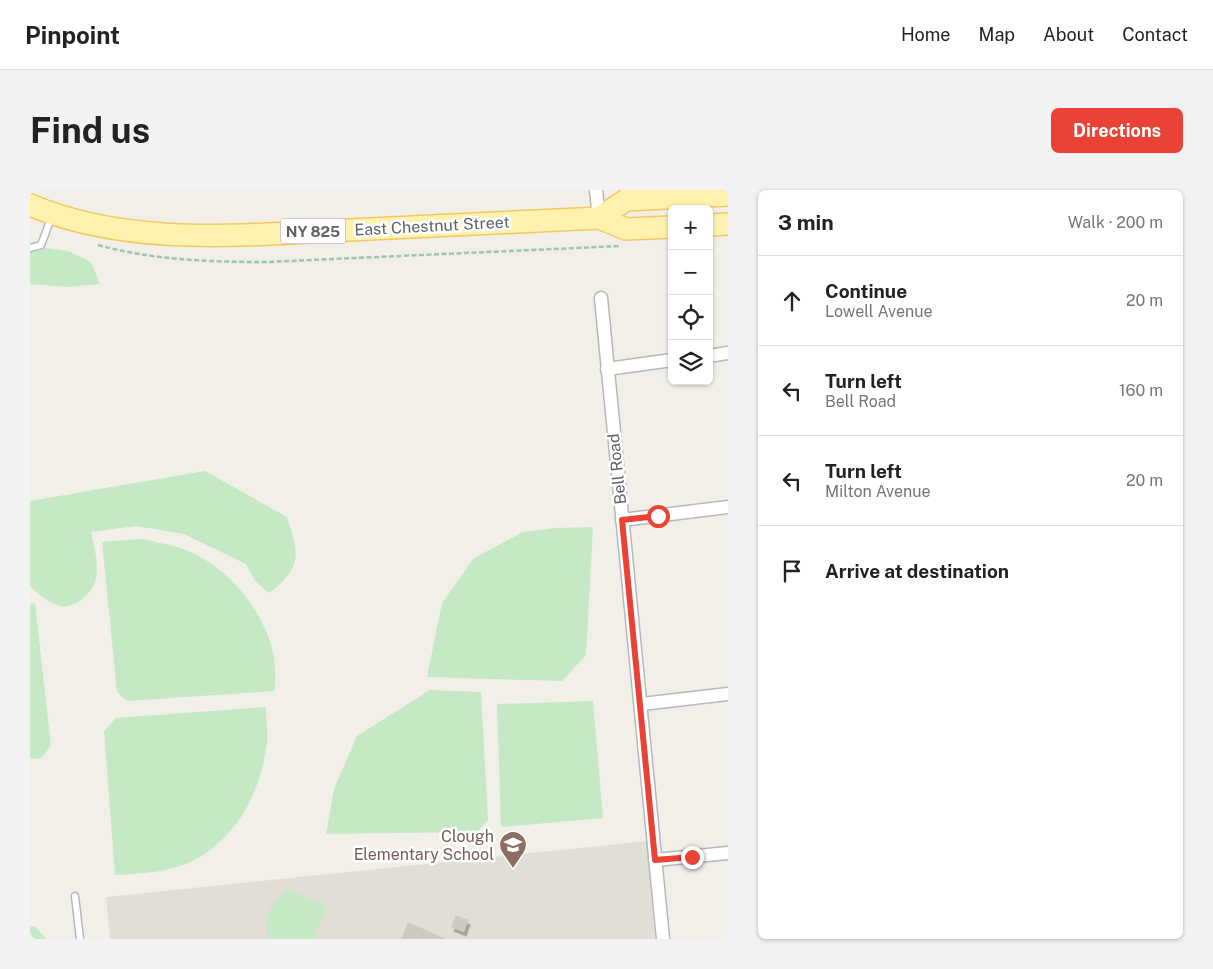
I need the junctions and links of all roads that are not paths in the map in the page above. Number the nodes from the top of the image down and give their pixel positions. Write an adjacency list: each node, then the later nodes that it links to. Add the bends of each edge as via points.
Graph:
1 (596, 190): 5 (street)
2 (728, 195): 5 (main road, via 626,200)
3 (30, 205): 4 (main road, East Chestnut Street / NY 825)
4 (52, 214): 5 (main road, East Chestnut Street / NY 825, via 163,234 211,235); 9 (lane, via 41,245)
5 (599, 218): 8 (main road, NY 825, via 626,229)
6 (728, 224): 7 (main road)
7 (713, 225)
8 (668, 227)
9 (30, 248)
10 (601, 298): 14 (street, Bell Road)
11 (728, 353): 12 (street)
12 (713, 355)
13 (668, 361): 14 (street)
14 (607, 369): 16 (street, Bell Road)
15 (728, 507): 16 (street)
16 (622, 520): 18 (street, Bell Road)
17 (728, 694): 18 (street)
18 (642, 704): 20 (street, Bell Road)
19 (728, 854): 20 (street)
20 (655, 860): 23 (street, Bell Road)
21 (75, 896): 22 (lane)
22 (80, 939)
23 (663, 939)

